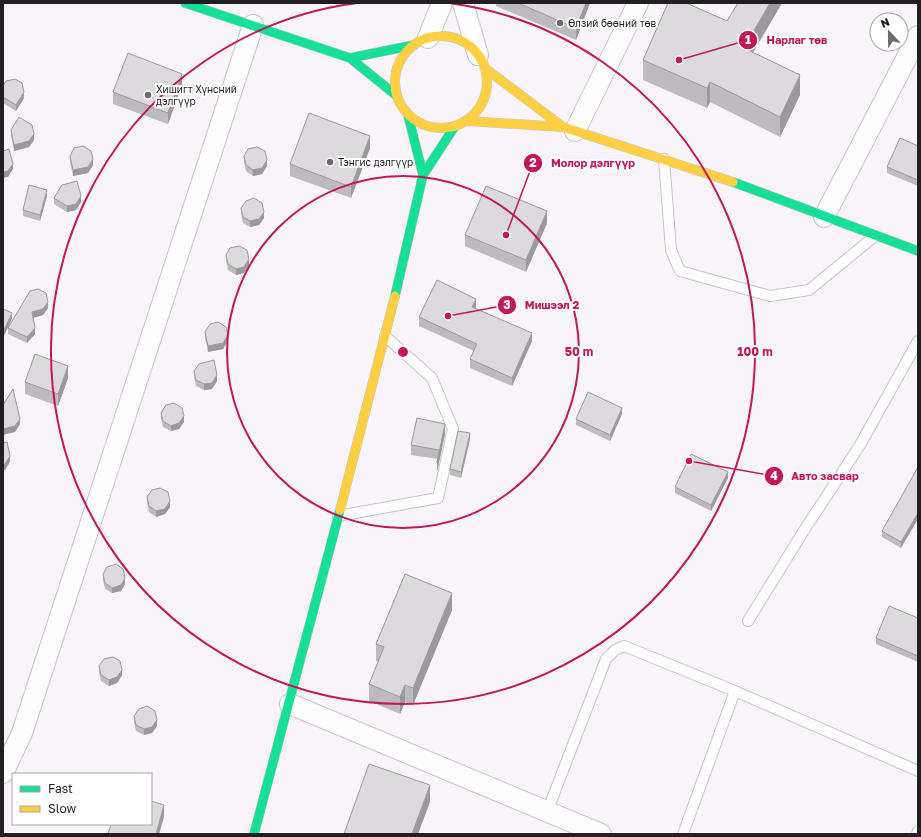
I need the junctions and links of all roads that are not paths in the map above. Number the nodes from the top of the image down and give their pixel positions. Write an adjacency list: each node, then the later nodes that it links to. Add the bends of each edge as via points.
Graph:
1 (185, 3): 5 (street)
2 (442, 3): 7 (street)
3 (463, 3): 9 (street)
4 (638, 3): 14 (street)
5 (253, 25): 8 (street); 27 (street, via 22,733)
6 (918, 36): 17 (street)
7 (421, 41): 8 (street); 9 (street, via 442,36 456,38 468,45); 10 (street, via 404,55 397,67 394,81)
8 (350, 58): 10 (street)
9 (482, 62): 12 (street, via 487,83 484,98 478,111); 14 (street)
10 (397, 96): 11 (street)
11 (408, 115): 13 (street, via 418,123 430,127); 16 (street)
12 (467, 121): 13 (street); 14 (street)
13 (455, 126): 16 (street)
14 (569, 129): 15 (street)
15 (664, 159): 17 (street); 18 (lane, via 671,250 680,271 770,296 808,290)
16 (423, 175): 20 (street)
17 (824, 217): 18 (street)
18 (876, 236): 19 (street)
19 (918, 251)
20 (385, 336): 22 (street); 22 (lane, via 432,378 453,429 438,498)
21 (918, 341): 23 (lane, via 860,445)
22 (338, 516): 25 (street)
23 (748, 620)
24 (735, 691): 26 (lane); 28 (lane, via 624,646 615,650 606,659); 32 (lane)
25 (290, 704): 28 (street); 30 (street)
26 (918, 770)
27 (3, 773)
28 (547, 812): 31 (street)
29 (918, 831): 33 (lane)
30 (254, 834)
31 (601, 834)
32 (683, 834)
33 (917, 834)

